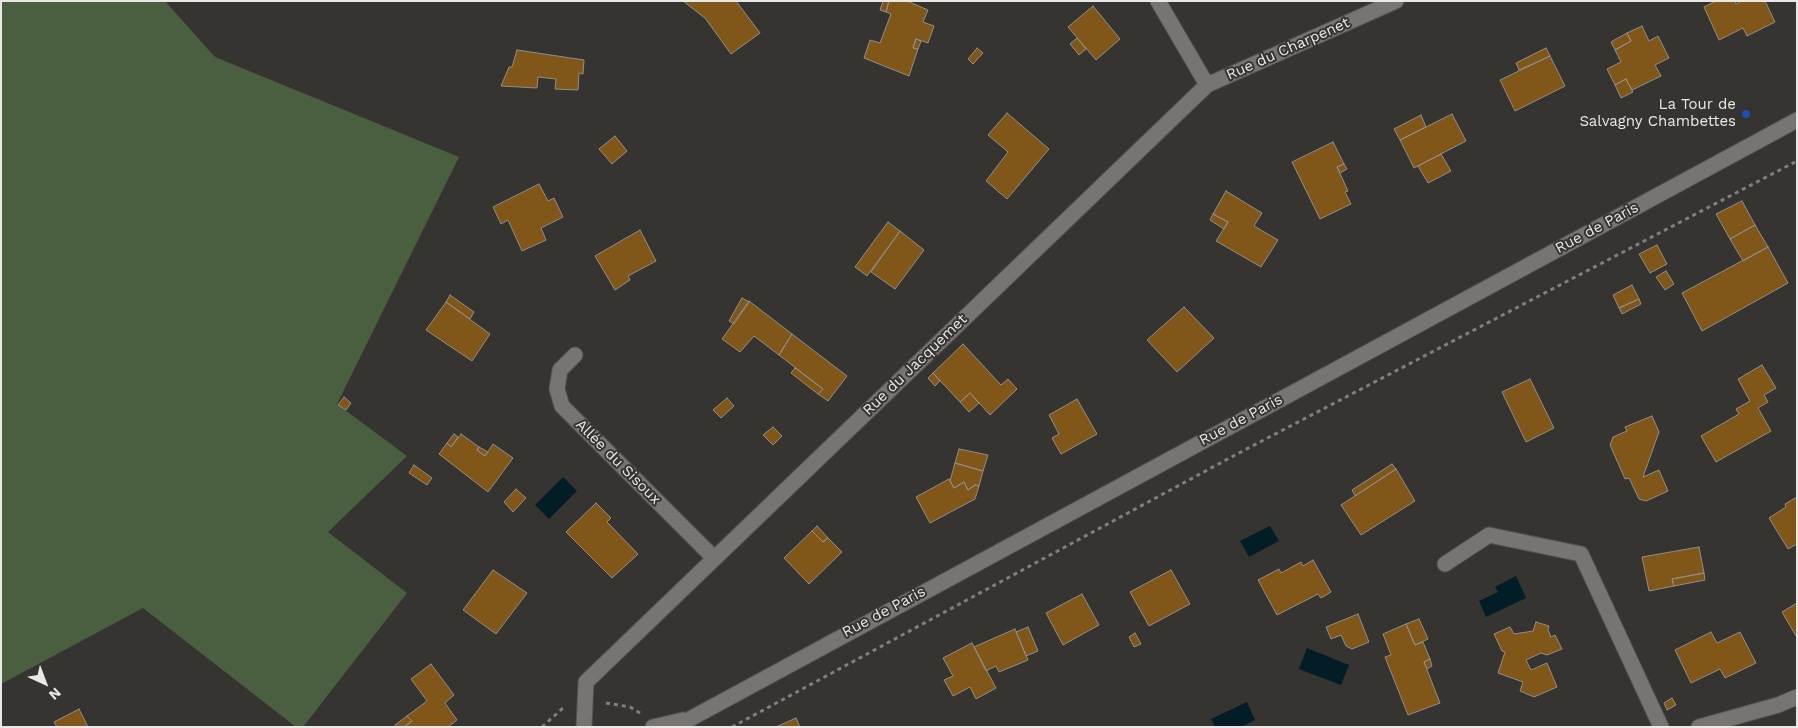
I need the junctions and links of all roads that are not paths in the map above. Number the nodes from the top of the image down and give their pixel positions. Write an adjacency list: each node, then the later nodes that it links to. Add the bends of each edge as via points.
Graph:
1 (1158, 1): 3 (street)
2 (1396, 1): 3 (street, Rue du Charpenet)
3 (1207, 85): 6 (street, Rue du Jacquemet)
4 (1797, 120): 9 (street, Rue de Paris)
5 (575, 355): 6 (street, Allée du Sisoux, via 560,370 557,389 562,406)
6 (714, 558): 10 (street, Rue du Jacquemet, via 586,682)
7 (1444, 564): 12 (street, via 1489,535 1581,554)
8 (1797, 697): 13 (street)
9 (680, 723): 11 (street, Rue de Paris)
10 (584, 727)
11 (653, 727)
12 (1662, 727)
13 (1699, 727)

